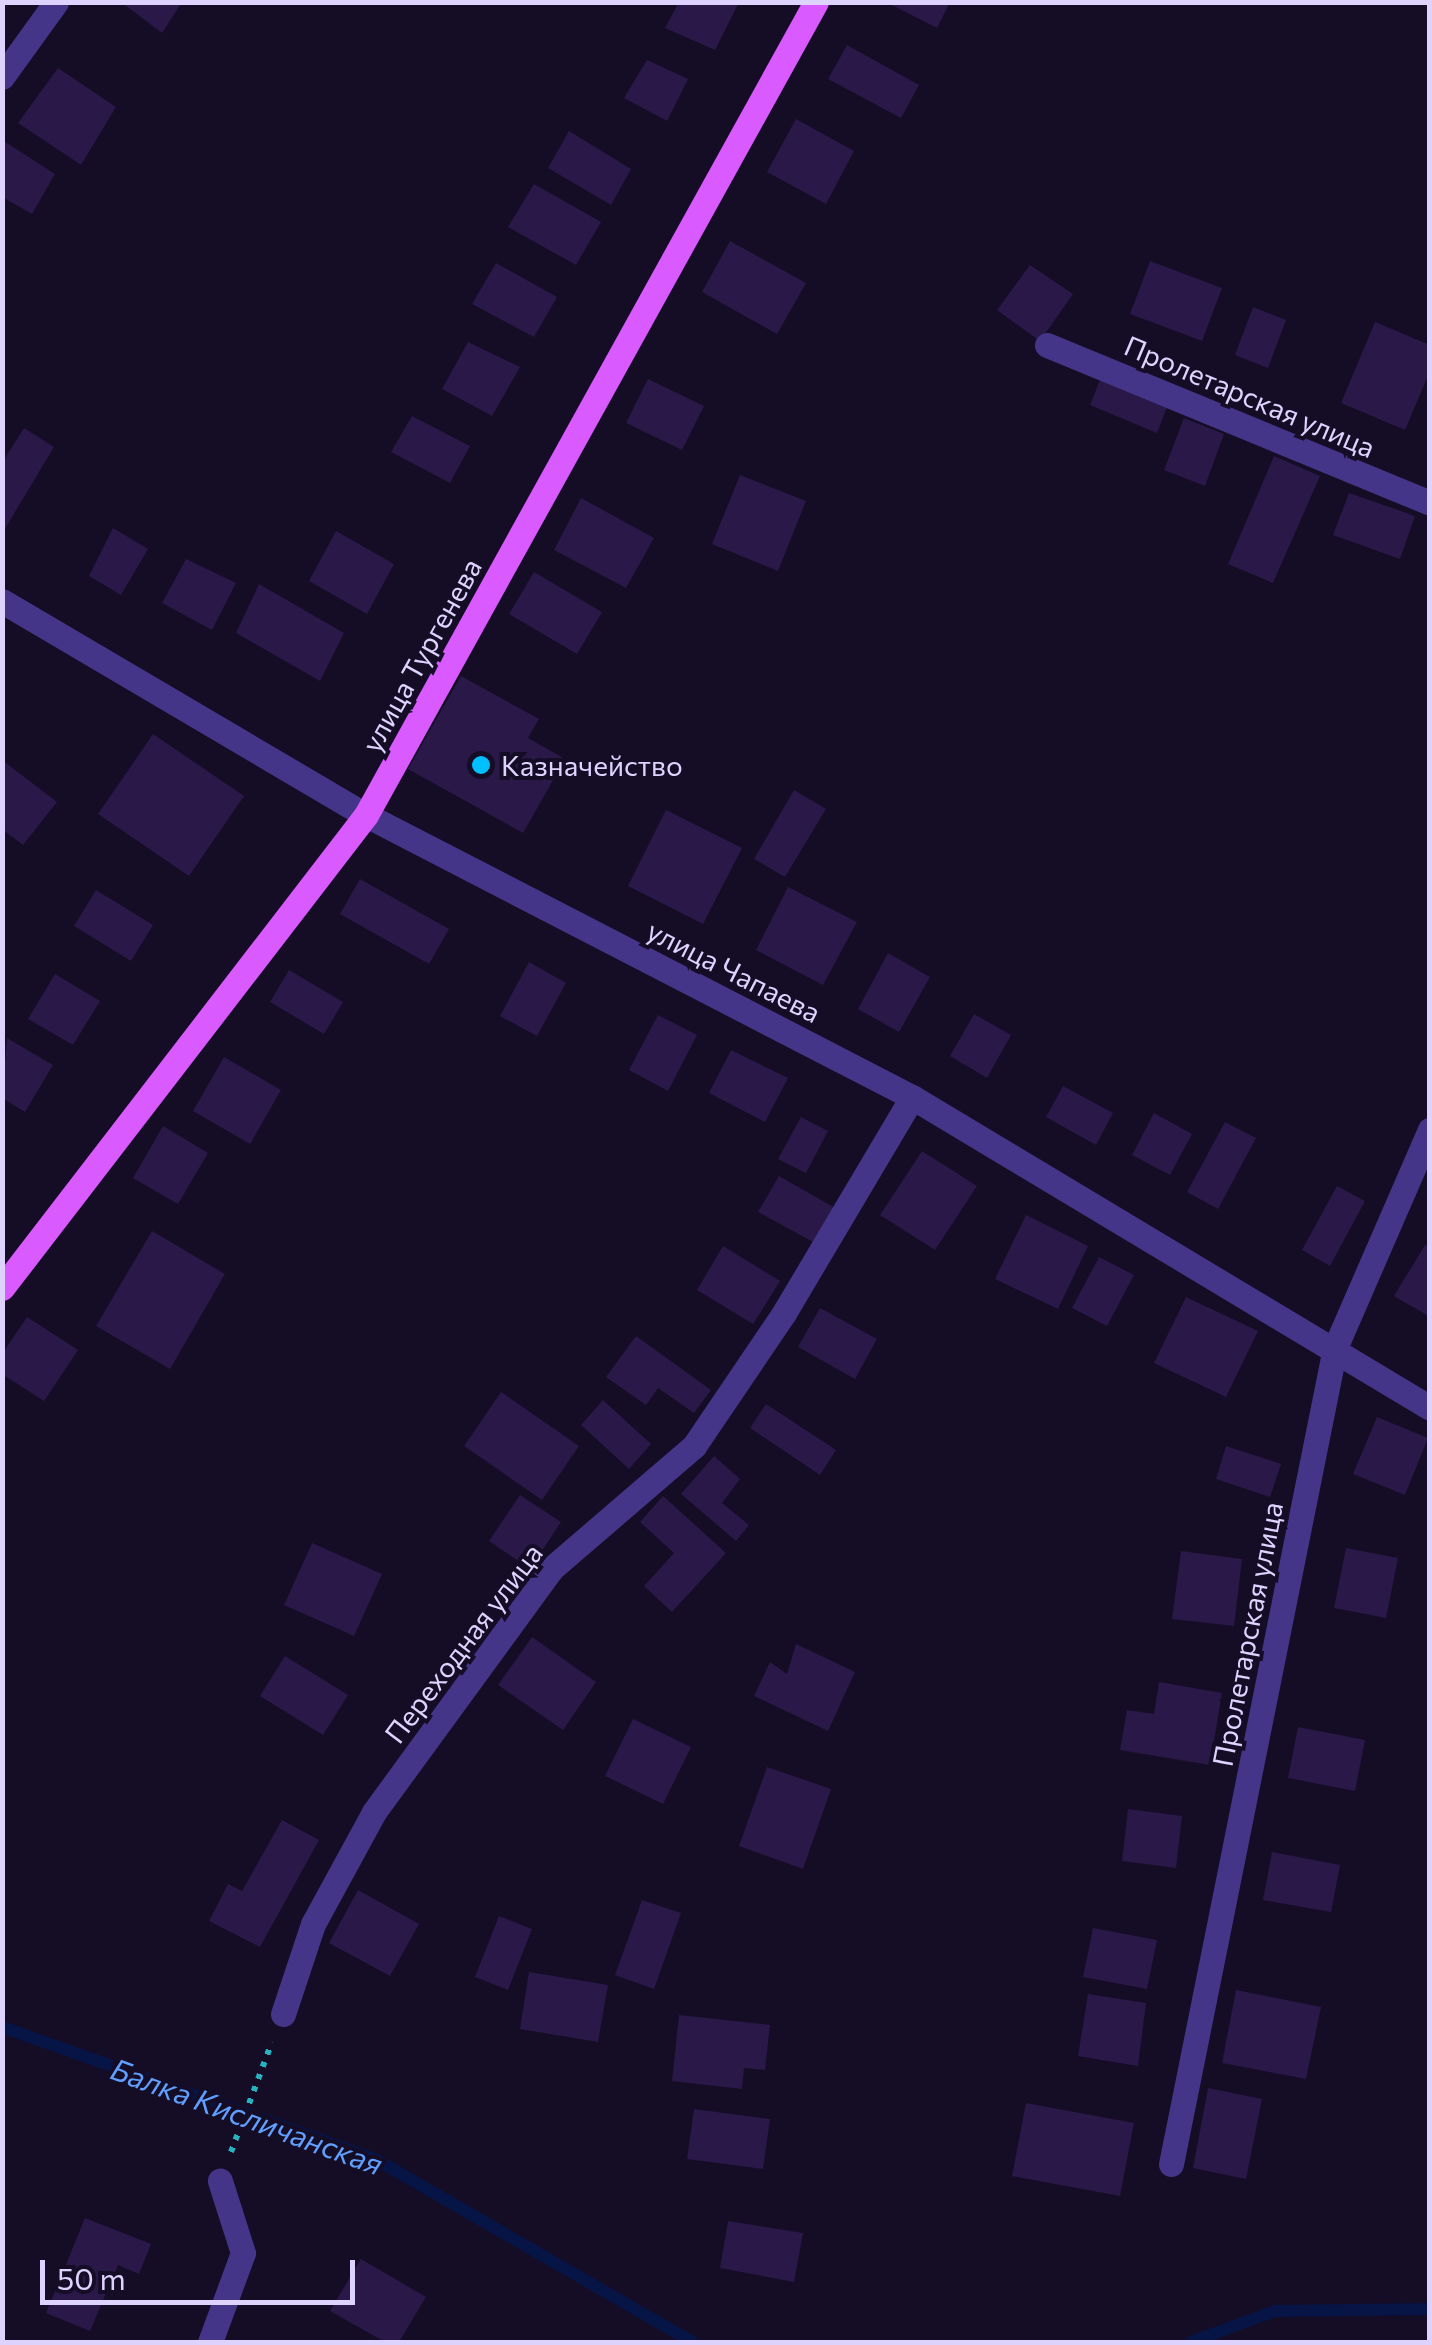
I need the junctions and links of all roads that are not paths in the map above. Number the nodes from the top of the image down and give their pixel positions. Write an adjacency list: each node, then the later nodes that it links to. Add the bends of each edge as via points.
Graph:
1 (56, 2): 3 (street)
2 (816, 2): 7 (main road, улица Тургенева)
3 (2, 77)
4 (1048, 345): 5 (street, Пролетарская улица)
5 (1430, 504)
6 (2, 602): 7 (street, улица Чапаева)
7 (366, 816): 8 (street, улица Чапаева); 10 (main road, улица Тургенева)
8 (912, 1097): 11 (street, улица Чапаева); 13 (street, Переходная улица, via 784,1313 694,1446 551,1569 374,1812 313,1924)
9 (1430, 1130): 11 (street, Пролетарская улица)
10 (2, 1288)
11 (1334, 1348): 12 (street, улица Чапаева); 14 (street, Пролетарская улица)
12 (1430, 1408)
13 (283, 2014)
14 (1170, 2164)
15 (220, 2181): 16 (street, via 244,2253)
16 (210, 2342)

